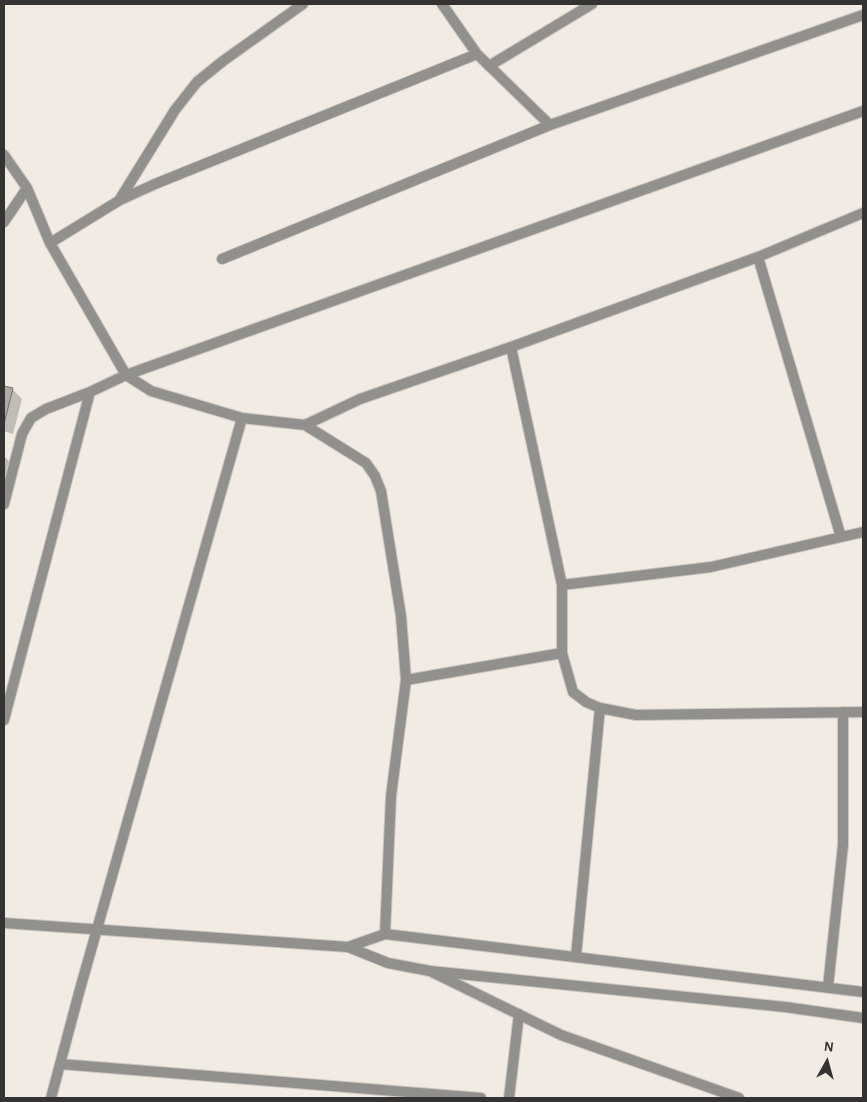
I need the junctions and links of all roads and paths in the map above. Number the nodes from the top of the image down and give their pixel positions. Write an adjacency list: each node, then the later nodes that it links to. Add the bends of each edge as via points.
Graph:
1 (303, 4): 11 (street, via 197,82 175,110)
2 (442, 4): 5 (street)
3 (592, 4): 6 (street)
4 (863, 15): 8 (street)
5 (477, 54): 6 (street); 11 (street)
6 (490, 66): 8 (street)
7 (863, 111): 18 (street)
8 (550, 125): 16 (street)
9 (4, 156): 10 (street)
10 (26, 188): 13 (street); 14 (street)
11 (120, 200): 14 (street)
12 (863, 213): 15 (street)
13 (4, 222)
14 (50, 243): 18 (street)
15 (758, 256): 17 (street); 24 (street)
16 (222, 259)
17 (511, 347): 21 (street, via 360,399); 25 (street)
18 (126, 375): 19 (street); 20 (street, via 151,391)
19 (90, 392): 22 (street, via 31,418 22,434); 31 (street)
20 (242, 418): 21 (street); 33 (street)
21 (305, 425): 27 (street, via 366,463 381,491 401,616)
22 (4, 504)
23 (863, 532): 24 (street)
24 (841, 537): 25 (street, via 711,567)
25 (562, 585): 26 (street)
26 (562, 653): 27 (street); 28 (street, via 573,692)
27 (406, 680): 34 (street, via 391,796)
28 (600, 708): 29 (street, via 636,715); 36 (street)
29 (843, 712): 30 (street); 38 (street, via 844,846)
30 (863, 712)
31 (4, 720)
32 (4, 923): 33 (street)
33 (97, 930): 35 (street); 42 (street)
34 (385, 934): 35 (street); 36 (street)
35 (348, 946): 37 (street, via 388,963)
36 (576, 956): 38 (street)
37 (430, 971): 40 (street); 41 (street, via 785,1007)
38 (828, 987): 39 (street)
39 (863, 992)
40 (519, 1014): 43 (street, via 561,1034); 46 (street)
41 (863, 1018)
42 (60, 1064): 44 (street); 45 (street)
43 (724, 1096): 47 (street)
44 (51, 1098)
45 (481, 1098)
46 (509, 1098)
47 (739, 1098)

